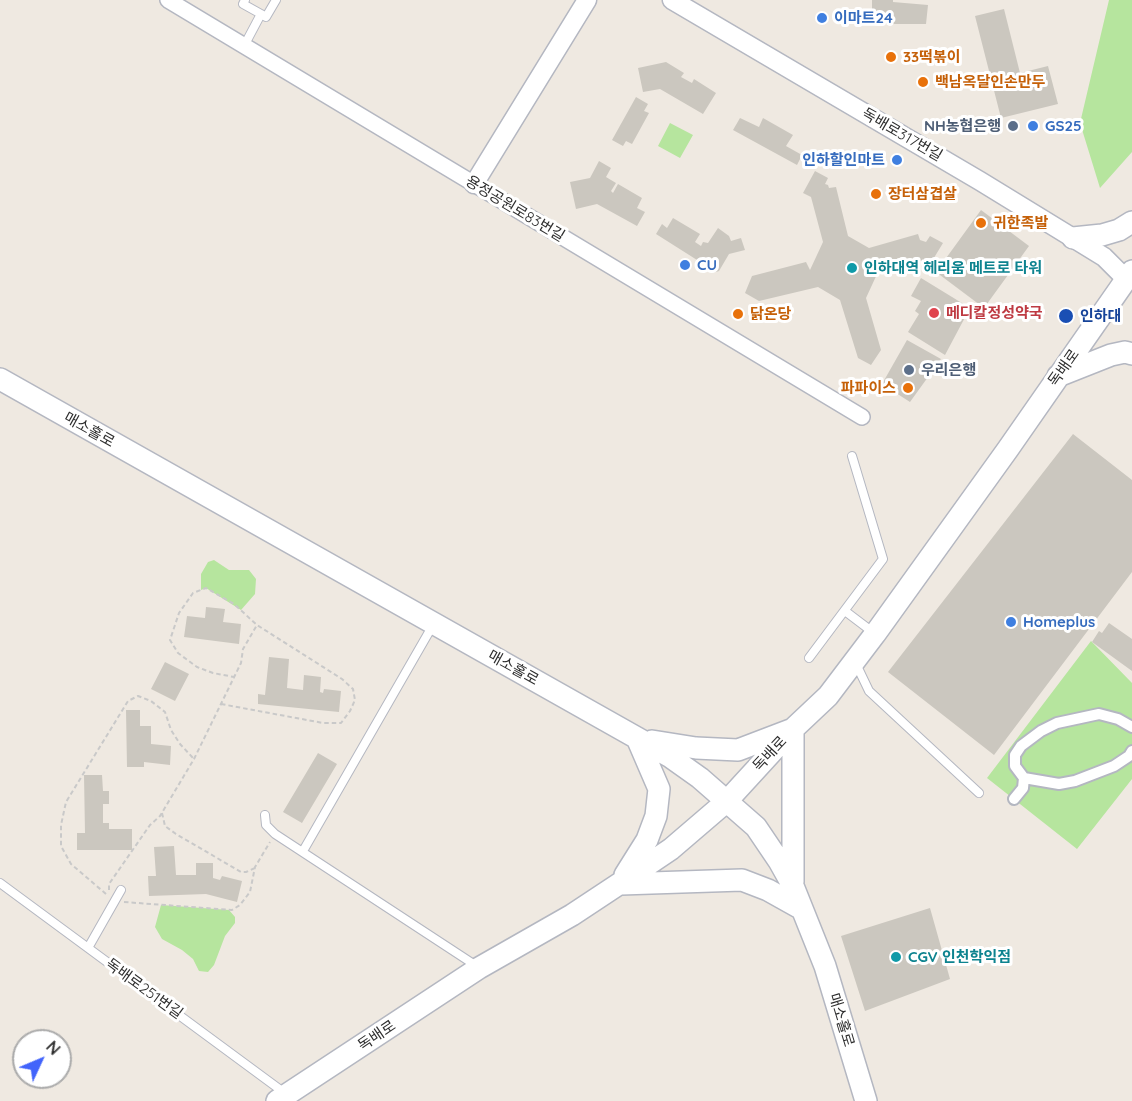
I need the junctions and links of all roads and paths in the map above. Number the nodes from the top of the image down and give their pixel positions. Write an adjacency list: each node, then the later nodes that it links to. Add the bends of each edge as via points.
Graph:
1 (168, 0): 7 (street, 용정공원로83번길)
2 (246, 0): 6 (lane, via 243,4)
3 (276, 0): 6 (lane, via 266,17)
4 (587, 0): 8 (street)
5 (672, 0): 10 (street, 독배로317번길)
6 (261, 14): 7 (lane)
7 (244, 46): 8 (street, 용정공원로83번길)
8 (474, 184): 15 (street, 용정공원로83번길)
9 (1132, 222): 10 (main road, via 1102,235)
10 (1073, 238): 11 (street, 독배로317번길)
11 (1130, 279): 13 (main road, 독배로)
12 (1132, 354): 13 (main road, via 1111,355)
13 (1058, 376): 20 (main road, 독배로)
14 (0, 379): 18 (main road, 매소홀로)
15 (862, 417)
16 (852, 456): 17 (lane, via 883,559)
17 (845, 611): 20 (lane); 22 (lane)
18 (434, 624): 27 (main road, 매소홀로); 37 (lane)
19 (257, 625): 23 (path, via 243,649); 23 (path, via 235,604 206,588 193,593 179,613 170,640 178,653 197,667); 24 (path, via 353,689 355,700 350,711 341,723 323,723)
20 (875, 634): 21 (main road, 독배로)
21 (860, 654): 26 (main road, 독배로, via 828,696); 31 (lane, via 858,668 869,692)
22 (809, 658)
23 (234, 677): 24 (path)
24 (221, 704): 29 (path)
25 (1132, 727): 30 (street, via 1098,714 1041,730 1015,755 1015,766)
26 (794, 729): 27 (main road, via 738,750); 33 (main road, 독배로); 41 (main road)
27 (636, 738): 33 (main road, 매소홀로, via 693,772); 40 (main road, via 659,789 656,816 647,840)
28 (1131, 755): 30 (street, via 1076,781 1059,784)
29 (194, 759): 34 (path); 34 (path, via 171,730 165,712 138,696 128,701 66,802 61,846 71,864 108,896 110,884)
30 (1024, 778): 32 (street, via 1023,788)
31 (979, 793)
32 (1014, 799)
33 (727, 801): 40 (main road, 독배로, via 671,849); 41 (main road, 매소홀로, via 756,827)
34 (162, 813): 38 (path, via 165,825 213,856 241,872)
35 (265, 815): 36 (lane, via 266,825)
36 (275, 834): 37 (lane); 38 (path)
37 (303, 851): 46 (lane)
38 (255, 867): 43 (path, via 250,892 232,910)
39 (0, 883): 45 (lane, 독배로251번길)
40 (620, 884): 44 (main road, via 742,880); 46 (main road, 독배로)
41 (793, 886): 44 (main road, 매소홀로)
42 (121, 890): 43 (lane)
43 (115, 901): 45 (lane)
44 (802, 909): 48 (main road, 매소홀로, via 825,966)
45 (88, 948): 47 (lane, 독배로251번길)
46 (479, 968): 47 (main road, 독배로)
47 (287, 1099)
48 (866, 1101)

